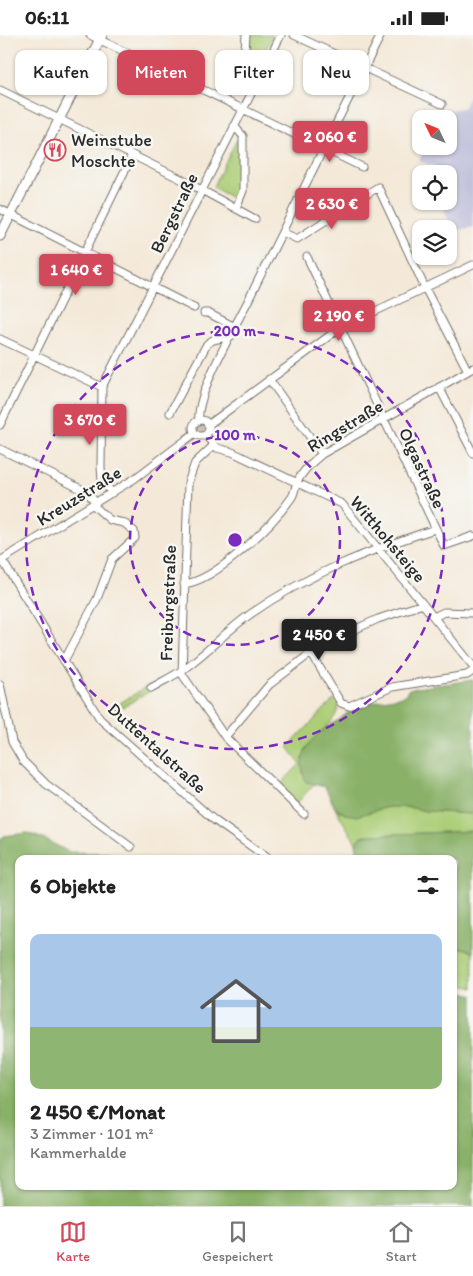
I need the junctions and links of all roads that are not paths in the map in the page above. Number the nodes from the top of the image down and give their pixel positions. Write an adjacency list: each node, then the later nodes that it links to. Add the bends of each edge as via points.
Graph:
1 (90, 35): 6 (street)
2 (246, 35): 7 (street)
3 (281, 35): 8 (street, Bergstraße)
4 (294, 35): 9 (street)
5 (381, 35): 10 (street)
6 (101, 38): 16 (street); 17 (street)
7 (245, 50)
8 (273, 50)
9 (325, 50)
10 (369, 59)
11 (369, 71): 15 (street)
12 (0, 90): 17 (street)
13 (250, 95): 16 (street, Bergstraße)
14 (350, 95): 19 (street)
15 (442, 104)
16 (242, 111): 18 (street, Bergstraße); 19 (street)
17 (59, 120): 20 (street); 25 (street)
18 (234, 126): 22 (street, Bergstraße); 23 (street, via 243,136 243,191)
19 (323, 147): 21 (street); 27 (street)
20 (132, 156): 22 (street); 29 (street)
21 (362, 167)
22 (202, 190): 23 (street); 32 (street, Bergstraße)
23 (236, 208): 26 (street)
24 (0, 209): 25 (street)
25 (11, 215): 28 (street); 29 (street)
26 (255, 219)
27 (282, 232): 33 (street, via 297,239 378,187); 36 (street)
28 (0, 236)
29 (86, 251): 32 (street); 40 (street)
30 (307, 257): 37 (street, Olgastraße)
31 (473, 265): 33 (street)
32 (154, 287): 34 (street); 43 (street, Bergstraße)
33 (425, 288): 37 (street); 41 (street)
34 (194, 308)
35 (204, 313): 36 (street)
36 (235, 327): 38 (street)
37 (340, 328): 42 (street); 46 (street, Olgastraße)
38 (231, 336): 45 (street, via 207,344); 47 (street, via 202,397)
39 (0, 339): 40 (street)
40 (35, 356): 43 (street); 48 (street)
41 (470, 370): 44 (street, Ringstraße)
42 (269, 379): 49 (street); 55 (street)
43 (102, 387): 57 (street, Bergstraße, via 102,479)
44 (439, 387): 46 (street, Ringstraße); 54 (street)
45 (170, 413)
46 (382, 419): 55 (street, Ringstraße); 59 (street, Olgastraße)
47 (199, 421): 49 (street); 50 (street, via 193,426)
48 (0, 425)
49 (208, 425): 51 (street)
50 (195, 433): 51 (street); 57 (street, Kreuzstraße)
51 (205, 435): 52 (street, Witthohsteige)
52 (214, 445): 56 (street, Witthohsteige); 63 (street, Freiburgstraße, via 195,463 189,475)
53 (0, 449): 58 (street, via 87,493)
54 (473, 453)
55 (322, 454): 56 (street, Ringstraße)
56 (297, 483): 61 (street, Witthohsteige, via 342,504); 63 (street, Ringstraße, via 294,494 278,515 243,549 202,579)
57 (112, 493): 58 (street, Kreuzstraße)
58 (95, 504): 62 (street, Kreuzstraße); 68 (street, via 110,520 130,527 135,538 112,559 97,599)
59 (435, 529): 60 (street, via 444,545); 61 (street)
60 (473, 536)
61 (377, 548): 64 (street, Witthohsteige); 70 (street, via 331,567 279,596 227,631)
62 (1, 561): 68 (street, Duttentalstraße)
63 (184, 584): 70 (street, Freiburgstraße)
64 (423, 604): 66 (street, Witthohsteige); 67 (street, via 378,619)
65 (473, 613): 66 (street, via 444,612)
66 (434, 617): 69 (street, Witthohsteige)
67 (311, 653): 71 (street, via 341,703 349,706 392,687 467,675); 74 (street, via 269,685)
68 (64, 661): 77 (street, Duttentalstraße, via 101,720 214,820)
69 (473, 666)
70 (181, 671): 73 (street); 74 (street, Freiburgstraße, via 185,682)
71 (473, 671)
72 (0, 684): 76 (street, via 12,741 22,761 46,784)
73 (151, 688)
74 (225, 737): 75 (street, Freiburgstraße)
75 (304, 814)
76 (131, 847)
77 (263, 855)

